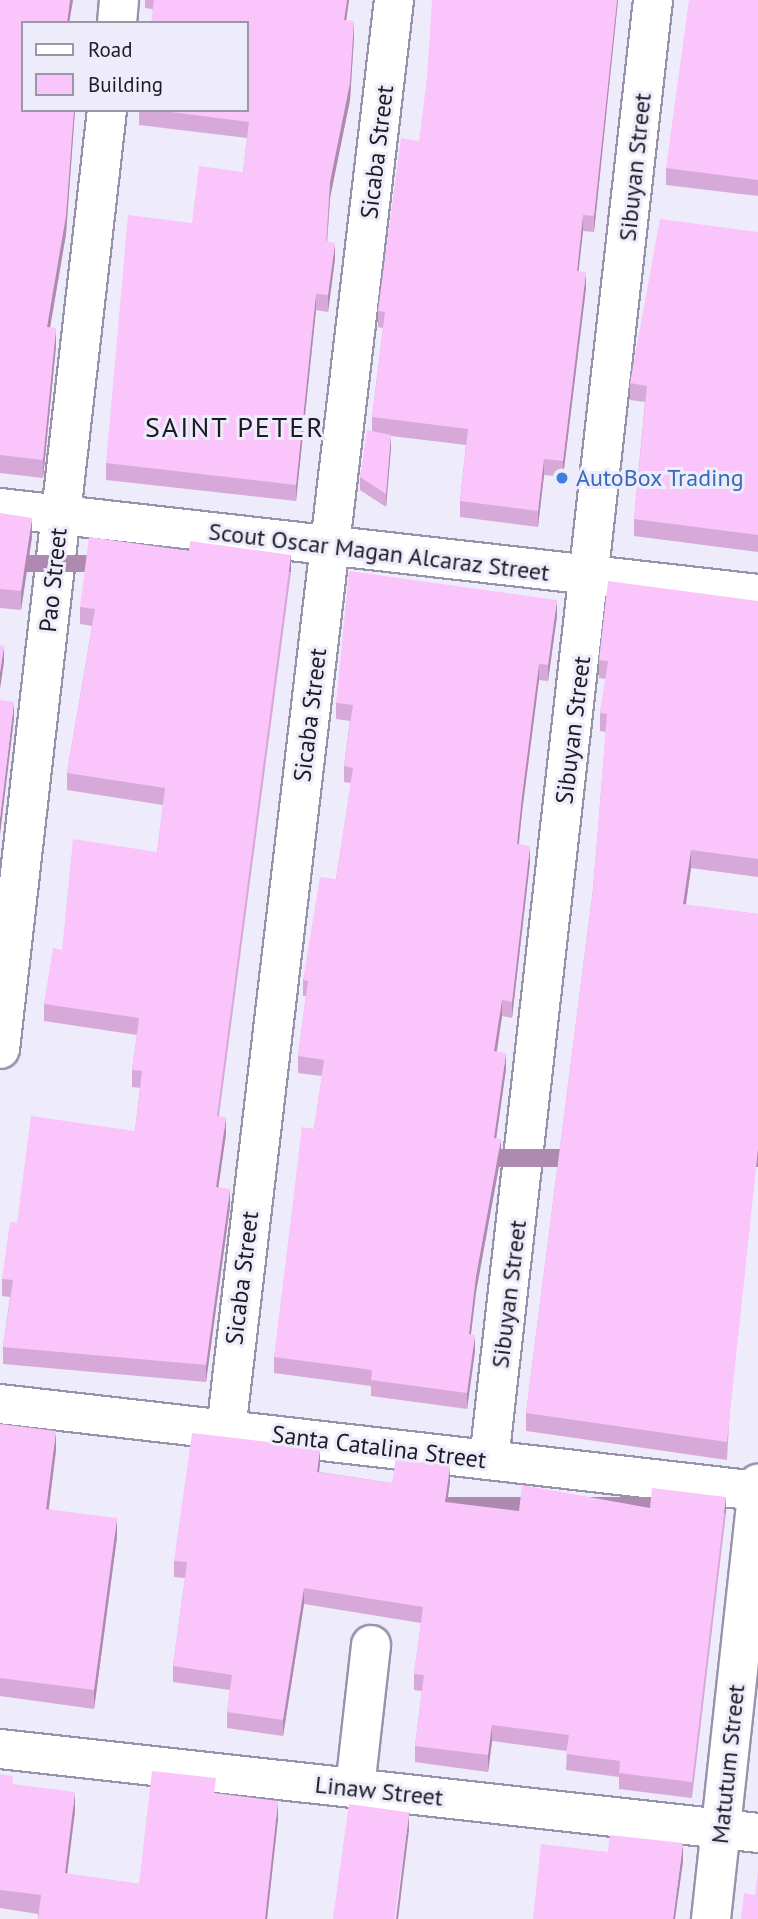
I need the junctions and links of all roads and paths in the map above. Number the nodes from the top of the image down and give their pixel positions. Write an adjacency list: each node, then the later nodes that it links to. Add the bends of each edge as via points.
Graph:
1 (120, 0): 4 (street)
2 (394, 0): 8 (street, Sicaba Street)
3 (653, 0): 9 (street, Sibuyan Street)
4 (117, 21)
5 (107, 112): 7 (street, Pao Street)
6 (0, 508): 7 (street, Scout Oscar Magan Alcaraz Street)
7 (60, 514): 8 (street, Scout Oscar Magan Alcaraz Street); 11 (street, Pao Street)
8 (330, 545): 9 (street, Scout Oscar Magan Alcaraz Street); 13 (street, Sicaba Street)
9 (591, 578): 10 (street, Scout Oscar Magan Alcaraz Street); 14 (street, Sibuyan Street)
10 (758, 594)
11 (0, 1049)
12 (0, 1404): 13 (street, Santa Catalina Street)
13 (226, 1430): 14 (street, Santa Catalina Street)
14 (489, 1460): 15 (street, Santa Catalina Street)
15 (758, 1489): 19 (street, Matutum Street)
16 (371, 1645): 18 (street)
17 (0, 1749): 18 (street, Linaw Street)
18 (355, 1788): 19 (street, Linaw Street)
19 (739, 1831): 20 (street, Matutum Street)
20 (710, 1919)

